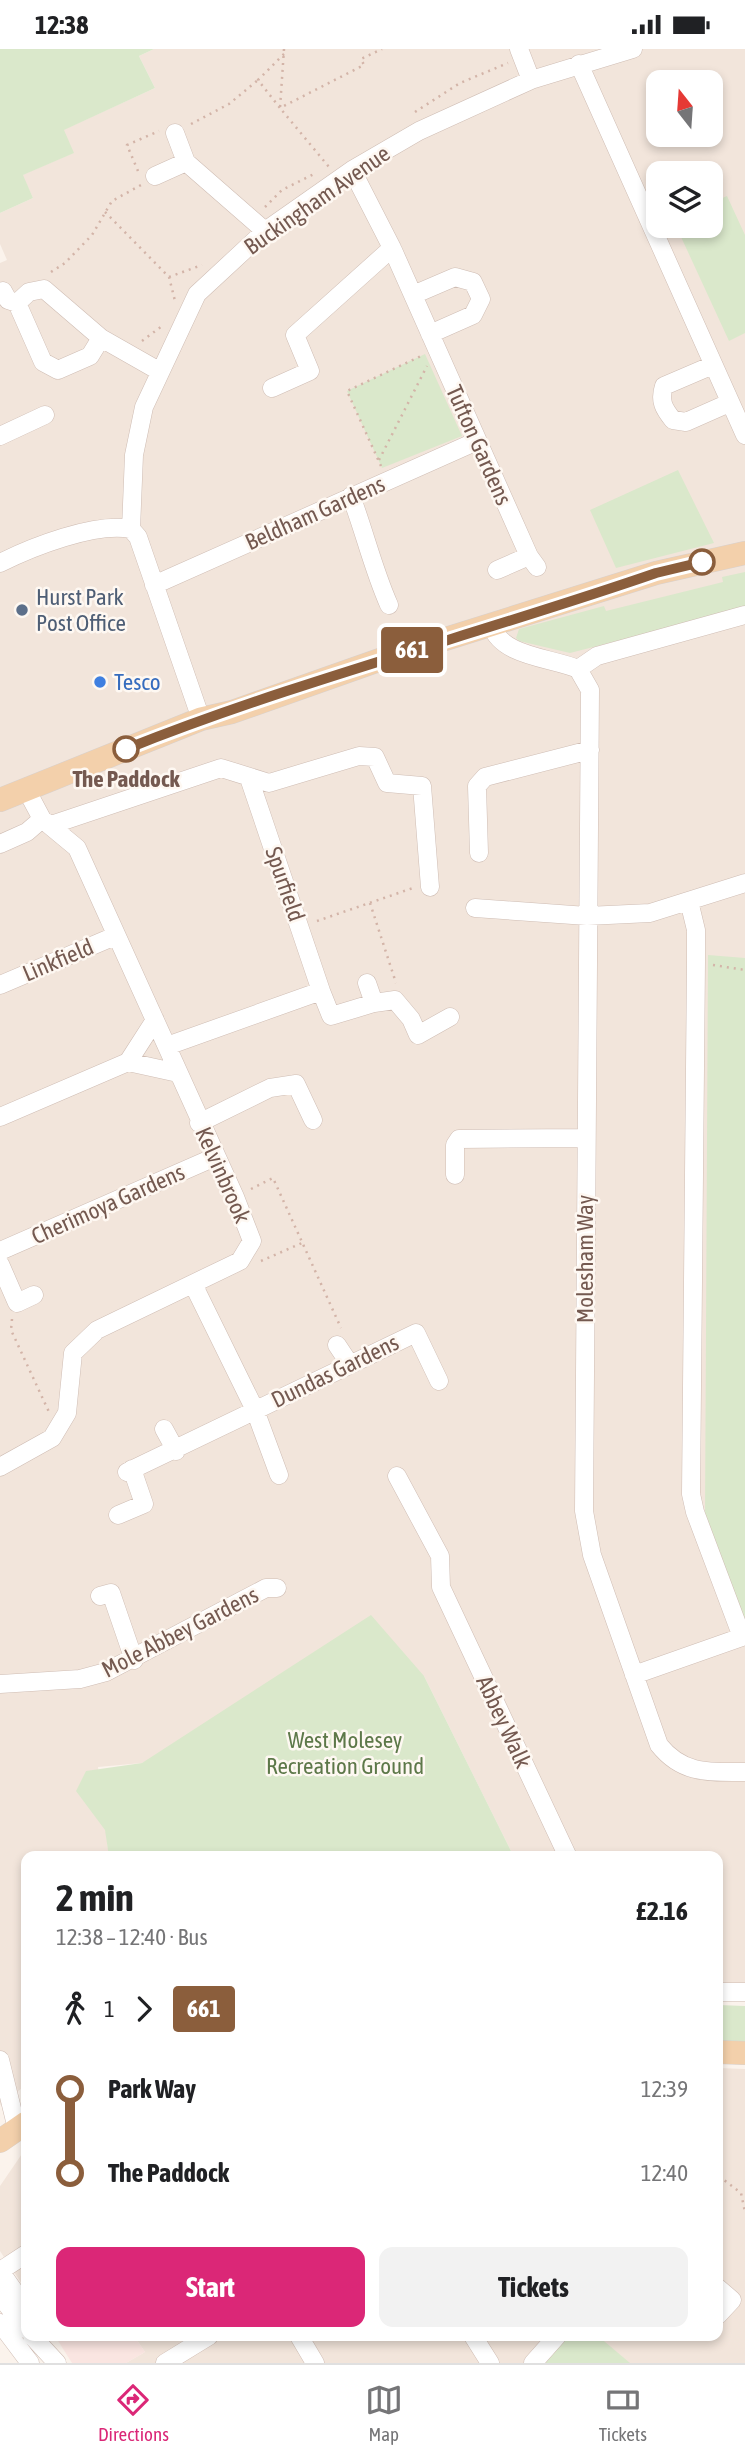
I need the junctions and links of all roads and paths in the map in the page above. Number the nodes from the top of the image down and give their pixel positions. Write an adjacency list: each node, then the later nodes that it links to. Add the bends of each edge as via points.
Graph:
1 (284, 49): 6 (path)
2 (369, 49): 7 (path)
3 (382, 49): 7 (path)
4 (519, 49): 9 (street)
5 (633, 49): 8 (street, Buckingham Avenue)
6 (284, 54): 10 (path); 10 (path, via 258,80)
7 (372, 54): 10 (path, via 361,59 364,65)
8 (579, 64): 9 (street, Buckingham Avenue); 27 (street)
9 (531, 80): 13 (street, Buckingham Avenue, via 419,131)
10 (280, 108): 13 (path)
11 (175, 133): 12 (street)
12 (186, 162): 14 (street); 16 (street)
13 (346, 176): 16 (street, Buckingham Avenue); 17 (street, Tufton Gardens)
14 (149, 179): 15 (path, via 112,201)
15 (105, 212): 18 (path, via 92,235 65,264 34,283); 22 (path, via 169,277)
16 (265, 231): 28 (street, Buckingham Avenue, via 197,294)
17 (392, 247): 20 (street, Tufton Gardens); 29 (street, via 295,335 310,370)
18 (44, 289): 21 (street, via 29,292); 24 (street)
19 (0, 293): 21 (street)
20 (413, 295): 25 (street, Tufton Gardens); 25 (street, via 455,277 473,282 481,299 473,315)
21 (17, 303): 24 (street, via 43,362 58,370 90,356)
22 (177, 307)
23 (166, 324): 26 (path)
24 (101, 338): 26 (street)
25 (433, 341): 34 (street, Tufton Gardens); 35 (path); 35 (path, via 346,391)
26 (124, 352): 28 (street)
27 (713, 365): 30 (street); 30 (street, via 664,386 664,410 673,420 687,422)
28 (159, 371): 38 (street, Buckingham Avenue, via 144,407 134,455)
29 (272, 388)
30 (736, 409): 32 (street)
31 (45, 415): 33 (street)
32 (745, 435)
33 (0, 436)
34 (477, 441): 36 (street, Beldham Gardens); 41 (street, Tufton Gardens, via 533,561)
35 (379, 461): 36 (path)
36 (387, 481): 37 (street, Beldham Gardens)
37 (351, 496): 42 (street, Beldham Gardens); 43 (street)
38 (131, 529): 40 (street, via 108,528); 42 (street, Buckingham Avenue, via 138,537)
39 (745, 553): 45 (main road, via 656,573)
40 (2, 558)
41 (498, 570)
42 (153, 585): 47 (street, Buckingham Avenue)
43 (389, 605)
44 (745, 615): 46 (street, via 597,656)
45 (491, 625): 46 (street, via 495,638 508,647); 47 (main road)
46 (578, 669): 48 (street, Molesham Way, via 590,690)
47 (201, 719): 50 (main road)
48 (590, 750): 53 (street, via 485,777 477,786); 59 (street, Molesham Way)
49 (250, 778): 51 (street, via 221,768); 55 (street, via 269,783 359,756 375,757 387,783 422,786); 60 (street, Spurfield)
50 (8, 795): 51 (street, Kelvinbrook)
51 (47, 822): 52 (street); 61 (street, Kelvinbrook, via 77,849)
52 (0, 844)
53 (479, 853)
54 (745, 883): 56 (street)
55 (430, 885): 57 (path)
56 (689, 901): 59 (street, via 650,913); 62 (street, via 696,930)
57 (370, 903): 60 (path); 67 (path, via 399,993)
58 (475, 908): 59 (street)
59 (587, 916): 77 (street, Molesham Way)
60 (300, 927): 66 (street, Spurfield)
61 (115, 936): 65 (street, Linkfield); 70 (street, Kelvinbrook)
62 (696, 961): 63 (path); 101 (street, via 691,1494)
63 (745, 969)
64 (367, 983): 68 (street)
65 (0, 985)
66 (321, 991): 68 (street, Spurfield, via 331,1016); 71 (street)
67 (396, 1000): 68 (street, Spurfield); 69 (street, via 418,1035)
68 (374, 1003)
69 (450, 1017)
70 (155, 1020): 71 (street, Kelvinbrook); 72 (street)
71 (167, 1046): 73 (street, Kelvinbrook)
72 (128, 1062): 73 (street); 74 (street)
73 (178, 1073): 76 (street, Kelvinbrook)
74 (0, 1117)
75 (313, 1120): 76 (street, via 296,1084 270,1089)
76 (199, 1123): 78 (street, Kelvinbrook)
77 (586, 1138): 79 (street, via 459,1139); 103 (street, Molesham Way, via 584,1511 592,1556)
78 (215, 1157): 80 (street, Kelvinbrook); 82 (street, Cherimoya Gardens)
79 (455, 1175)
80 (235, 1196): 81 (path, via 273,1178); 83 (street, Kelvinbrook, via 252,1241)
81 (302, 1243): 83 (path, via 247,1268); 88 (path, via 345,1338)
82 (0, 1251)
83 (240, 1261): 85 (street)
84 (0, 1264): 86 (street, via 17,1303)
85 (194, 1286): 91 (street, Dundas Gardens); 93 (street, via 97,1329 73,1353 67,1413)
86 (34, 1296)
87 (11, 1316): 93 (path, via 11,1330)
88 (337, 1345): 89 (street)
89 (349, 1363): 90 (street, Dundas Gardens, via 416,1333); 91 (street, Dundas Gardens)
90 (439, 1381)
91 (255, 1410): 94 (street, Dundas Gardens); 96 (street)
92 (164, 1430): 94 (street)
93 (57, 1431): 95 (street)
94 (176, 1451): 98 (street, Dundas Gardens, via 129,1471 144,1504)
95 (0, 1467)
96 (279, 1475)
97 (397, 1476): 106 (street, Abbey Walk, via 440,1556 441,1587)
98 (118, 1515)
99 (277, 1588): 102 (street, Mole Abbey Gardens, via 266,1588)
100 (100, 1596): 102 (street, via 111,1593)
101 (744, 1637): 103 (street)
102 (134, 1660): 104 (street, Mole Abbey Gardens, via 80,1679)
103 (634, 1675): 105 (street, Molesham Way, via 659,1745 669,1758 698,1772)
104 (0, 1684)
105 (745, 1772)
106 (565, 1851)
107 (723, 1992): 108 (street)
108 (745, 1992)
109 (723, 2052): 110 (main road)
110 (745, 2053)
111 (0, 2060): 112 (street)
112 (7, 2084): 113 (street); 114 (street)
113 (21, 2100)
114 (14, 2131)
115 (723, 2179): 116 (path)
116 (743, 2193): 117 (path)
117 (745, 2212)
118 (21, 2257): 119 (street)
119 (0, 2271): 122 (street)
120 (723, 2292): 123 (street, via 732,2300)
121 (0, 2296): 125 (street)
122 (21, 2301)
123 (723, 2310)
124 (0, 2323): 132 (street)
125 (21, 2323)
126 (37, 2341): 133 (street)
127 (48, 2341): 133 (street)
128 (201, 2341): 134 (street)
129 (302, 2341): 135 (street)
130 (476, 2341): 136 (street)
131 (553, 2341): 137 (street)
132 (30, 2363)
133 (58, 2363)
134 (165, 2363)
135 (315, 2363)
136 (490, 2363)
137 (533, 2363)

